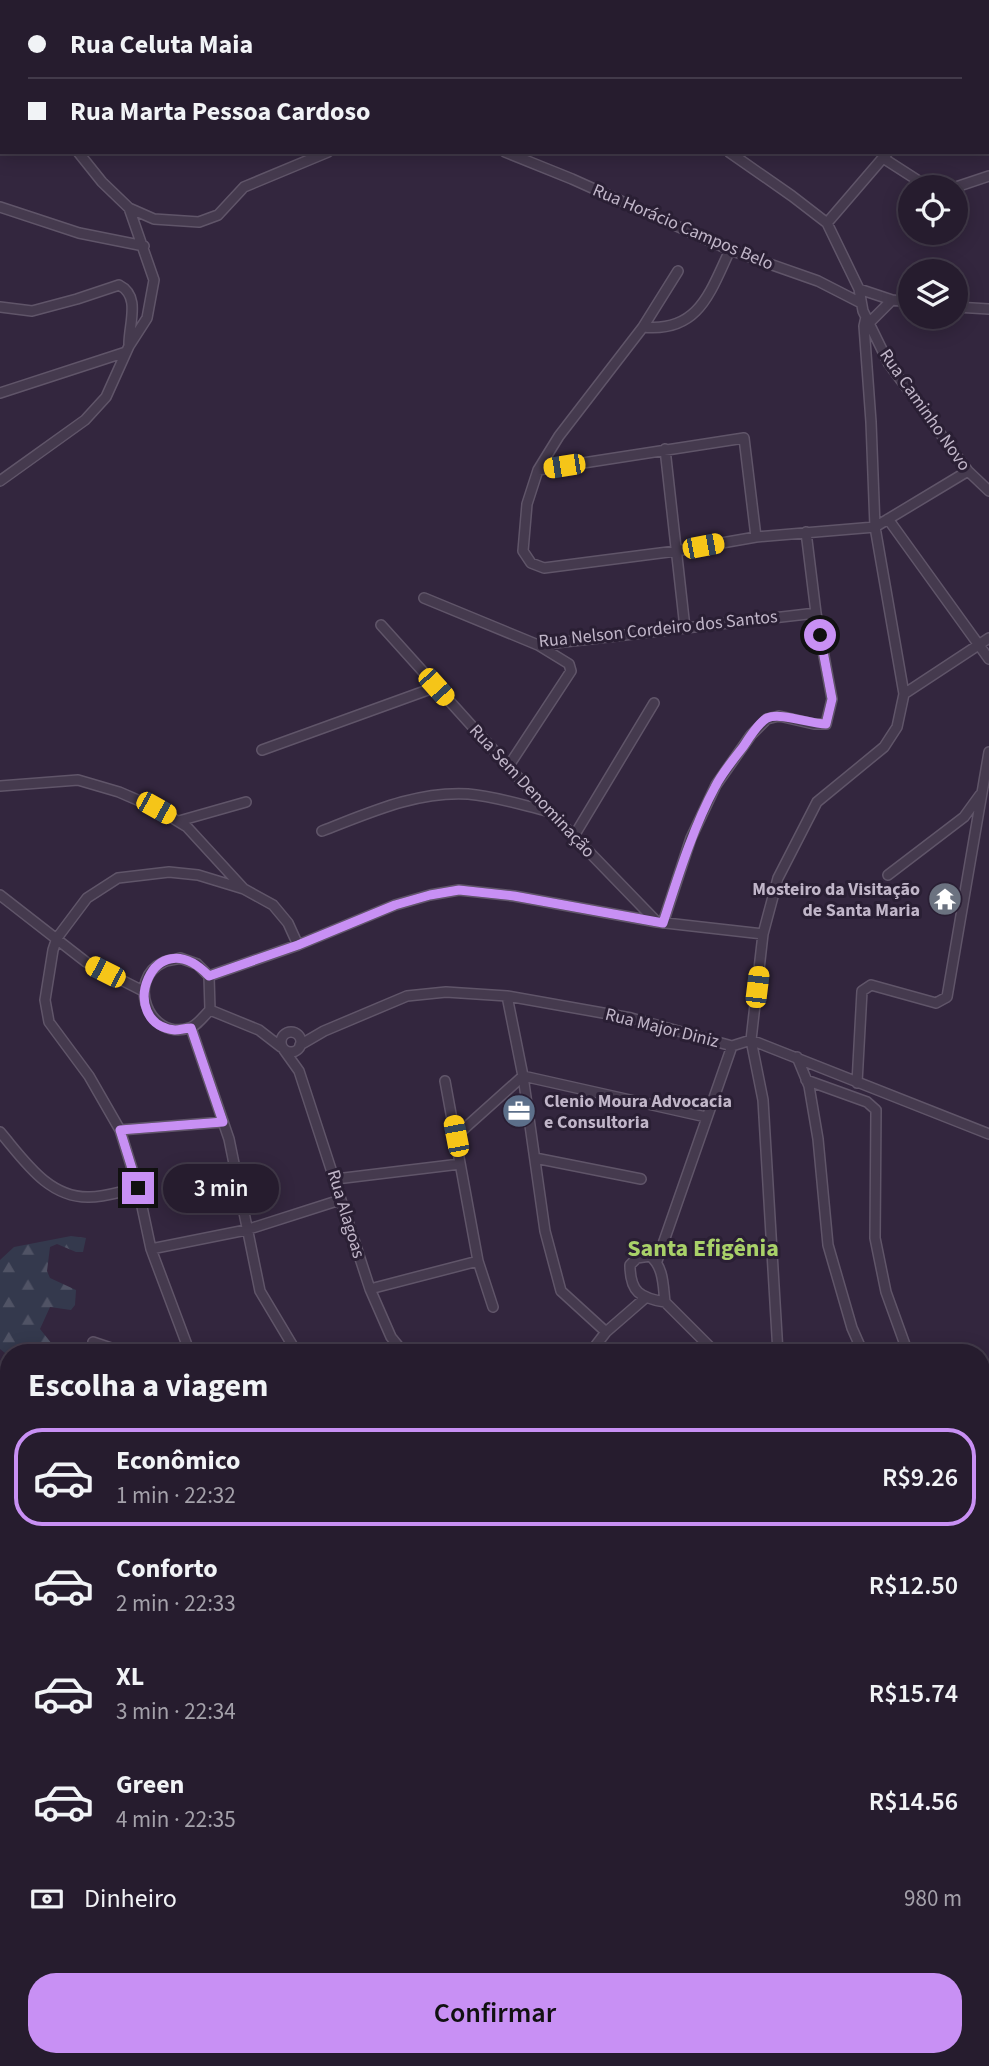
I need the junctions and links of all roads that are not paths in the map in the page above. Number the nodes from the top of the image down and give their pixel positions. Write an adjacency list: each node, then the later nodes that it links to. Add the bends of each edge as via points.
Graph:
1 (80, 154): 10 (street)
2 (323, 154): 10 (street, via 244,187 218,215 199,222 153,219)
3 (510, 154): 13 (street, Rua Horácio Campos Belo)
4 (732, 154): 11 (street)
5 (885, 155): 6 (street); 11 (street)
6 (912, 175)
7 (989, 177): 8 (street)
8 (968, 183)
9 (0, 208): 12 (street, via 79,233)
10 (129, 208): 12 (street)
11 (827, 223): 15 (street)
12 (144, 246): 24 (street, via 154,280 147,318)
13 (730, 250): 18 (street, Rua Horácio Campos Belo, via 818,281); 23 (street, via 693,317 664,328)
14 (678, 271): 23 (street)
15 (859, 289): 16 (street); 18 (street)
16 (892, 300): 17 (street); 22 (street)
17 (898, 301)
18 (861, 303): 22 (street)
19 (0, 307): 24 (street, via 32,311 119,285 128,289 133,299)
20 (968, 308): 21 (street)
21 (989, 309)
22 (868, 320): 28 (street, Rua Caminho Novo, via 889,364); 32 (street, via 864,326)
23 (643, 327): 27 (street)
24 (127, 349): 25 (street); 29 (street, via 106,397 85,420)
25 (0, 393)
26 (664, 449): 27 (street); 34 (street, via 744,438); 35 (street)
27 (538, 470): 35 (street, via 527,504 523,551 531,563 544,568)
28 (968, 471): 30 (street, Rua Caminho Novo); 31 (street)
29 (0, 481)
30 (989, 491)
31 (888, 519): 32 (street); 41 (street)
32 (875, 527): 33 (street); 45 (street)
33 (806, 532): 34 (street); 37 (street)
34 (755, 537): 35 (street)
35 (676, 551): 39 (street)
36 (424, 598): 42 (street, Rua Nelson Cordeiro dos Santos)
37 (817, 614): 39 (street, Rua Nelson Cordeiro dos Santos); 60 (street, via 832,699 826,724 779,716 766,719 751,735 711,795)
38 (381, 625): 44 (street, Rua Sem Denominação)
39 (685, 628): 42 (street, Rua Nelson Cordeiro dos Santos)
40 (989, 638): 41 (street)
41 (980, 644): 43 (street); 45 (street)
42 (538, 645): 49 (street, via 569,664 571,671)
43 (989, 659)
44 (436, 687): 47 (street); 49 (street, Rua Sem Denominação)
45 (904, 694): 61 (street, via 897,727 884,747 817,802 778,878)
46 (654, 703): 56 (street)
47 (262, 750)
48 (989, 752): 51 (street)
49 (508, 767): 53 (street, Rua Sem Denominação)
50 (0, 786): 54 (street, via 78,780 119,792)
51 (981, 794): 57 (street, via 964,817); 81 (street, via 947,997 936,1003 871,985 862,991)
52 (246, 802): 54 (street)
53 (549, 811): 55 (street, via 468,794 430,796); 56 (street, Rua Sem Denominação)
54 (179, 821): 58 (street)
55 (321, 831)
56 (574, 836): 60 (street, Rua Sem Denominação)
57 (888, 875)
58 (244, 890): 62 (street, via 198,875 169,872 118,878 87,898); 63 (street, via 273,905)
59 (2, 900): 62 (street)
60 (660, 923): 61 (street); 63 (street, via 459,890 395,905)
61 (763, 934): 72 (street)
62 (57, 938): 65 (street, via 86,962); 84 (street, via 45,1000 49,1022 89,1076)
63 (298, 945): 64 (street)
64 (209, 976): 65 (street, via 197,964 180,958 162,962 149,974); 67 (street)
65 (143, 991): 68 (street, via 146,1009 157,1023 173,1030)
66 (506, 996): 70 (street, Rua Major Diniz, via 446,992 407,996); 73 (street, Rua Major Diniz, via 631,1018); 78 (street)
67 (210, 1010): 68 (street); 69 (street, Rua Alagoas)
68 (191, 1028): 83 (street)
69 (259, 1030): 71 (street, Rua Alagoas); 75 (street, Rua Alagoas)
70 (324, 1031): 71 (street, Rua Major Diniz); 74 (street, Rua Major Diniz)
71 (290, 1032): 74 (street, via 300,1037); 75 (street, via 281,1039)
72 (751, 1040): 73 (street, Rua Major Diniz); 76 (street); 110 (street, via 762,1100)
73 (732, 1046): 82 (street)
74 (299, 1047): 75 (street, via 291,1052); 77 (street, Rua Alagoas)
75 (283, 1048): 77 (street, Rua Alagoas)
76 (797, 1057): 79 (street); 81 (street)
77 (299, 1071): 90 (street, Rua Alagoas)
78 (523, 1076): 82 (street); 87 (street); 88 (street)
79 (806, 1080): 111 (street, via 818,1139 828,1245); 112 (street, via 867,1102 876,1110 875,1238 886,1292)
80 (444, 1081): 87 (street)
81 (857, 1083): 86 (street)
82 (706, 1117): 97 (street)
83 (223, 1122): 84 (street); 94 (street)
84 (120, 1130): 92 (street)
85 (0, 1132): 92 (street, via 38,1176 64,1194 90,1197)
86 (989, 1135)
87 (456, 1136): 89 (street)
88 (535, 1158): 91 (street); 102 (street, via 545,1231 561,1291)
89 (460, 1164): 90 (street); 96 (street)
90 (336, 1179): 93 (street, Rua Alagoas)
91 (641, 1179)
92 (138, 1188): 95 (street)
93 (340, 1200): 94 (street); 98 (street, Rua Alagoas)
94 (246, 1230): 95 (street); 106 (street, via 260,1291)
95 (151, 1249): 105 (street)
96 (478, 1261): 98 (street); 101 (street)
97 (657, 1262): 99 (street, via 650,1256 637,1258 630,1265 630,1277); 100 (street)
98 (370, 1289): 107 (street, Rua Alagoas)
99 (644, 1298): 100 (street); 102 (street)
100 (665, 1302): 109 (street)
101 (494, 1307)
102 (606, 1332): 108 (street)
103 (93, 1342): 104 (street)
104 (99, 1344)
105 (187, 1344)
106 (292, 1344)
107 (397, 1344)
108 (597, 1344)
109 (707, 1344)
110 (777, 1344)
111 (859, 1344)
112 (905, 1344)

